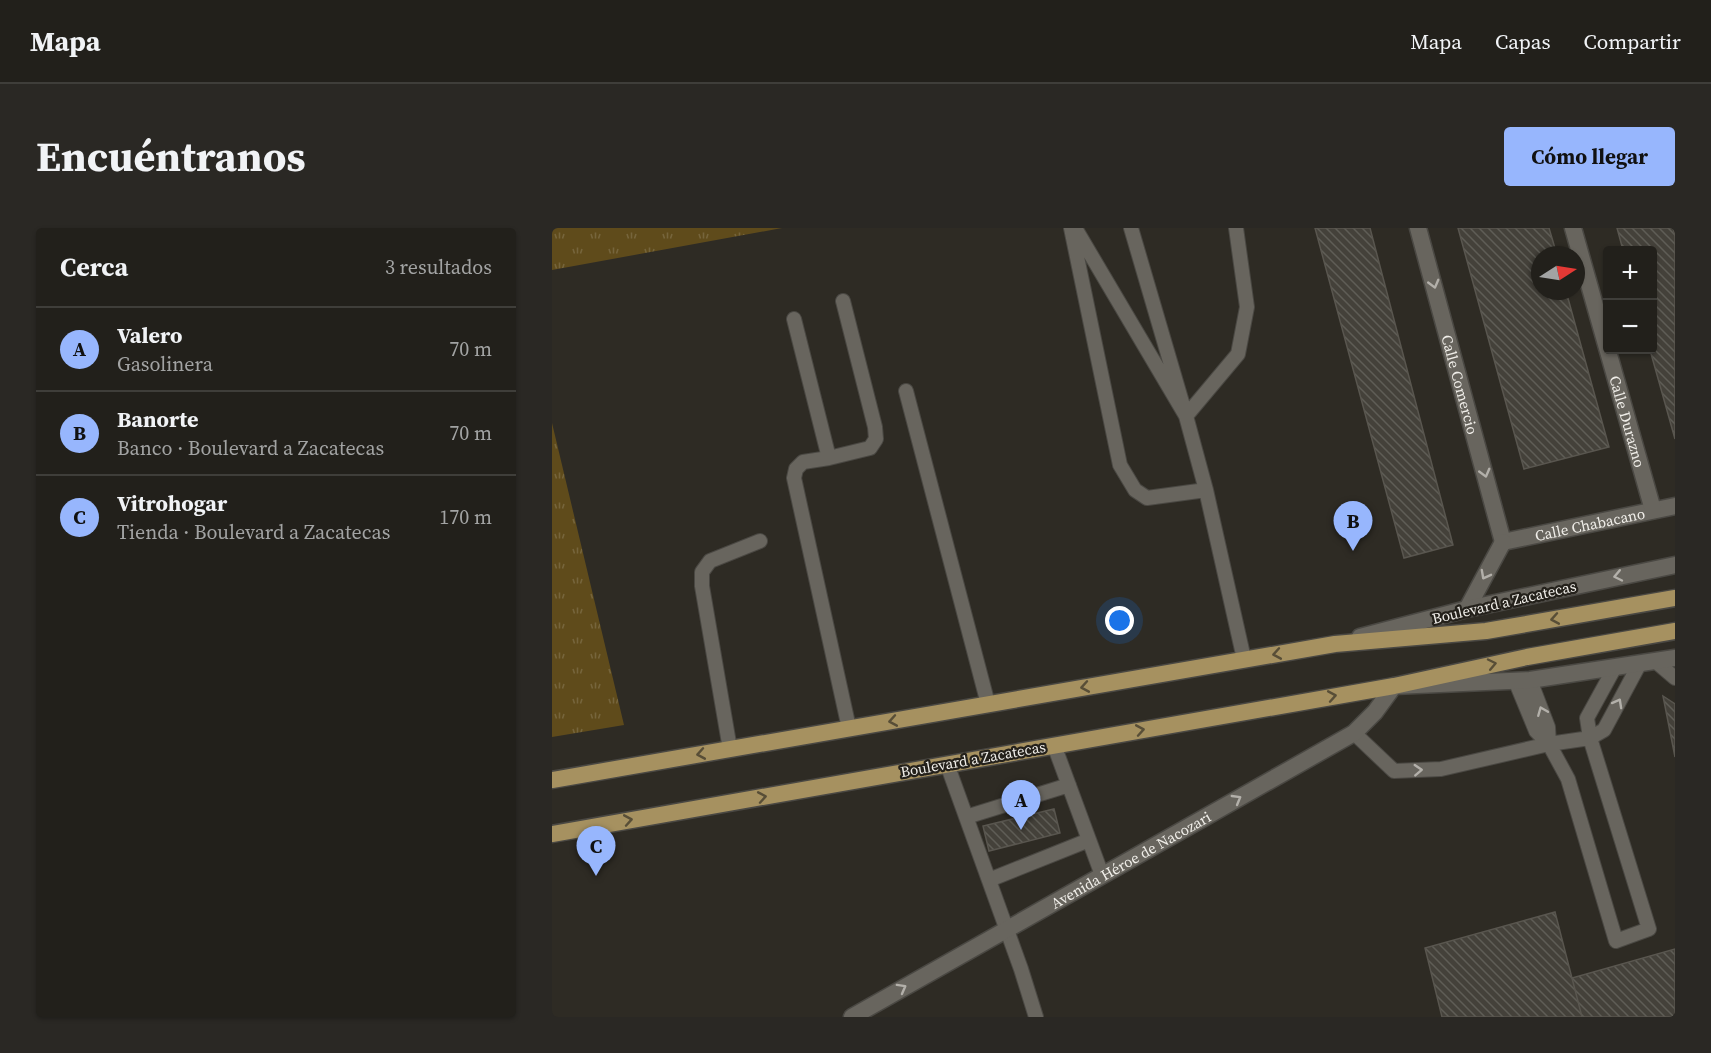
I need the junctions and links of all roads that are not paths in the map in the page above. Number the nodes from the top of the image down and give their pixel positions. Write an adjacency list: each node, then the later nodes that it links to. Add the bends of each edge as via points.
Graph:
1 (1073, 228): 9 (lane); 11 (lane, via 1120,465 1135,490 1147,498)
2 (1131, 228): 9 (lane)
3 (1236, 228): 9 (lane, via 1247,307 1238,354)
4 (1418, 228): 15 (main road, Calle Comercio, one-way to 15)
5 (1573, 228): 13 (main road, Calle Durazno)
6 (843, 301): 10 (lane, via 876,439 870,448)
7 (794, 319): 10 (lane)
8 (906, 391): 28 (lane)
9 (1186, 416): 11 (lane)
10 (829, 458): 29 (lane, via 803,462 794,478)
11 (1206, 490): 22 (lane)
12 (1675, 506): 13 (main road, Calle Chabacano)
13 (1653, 510): 15 (main road, Calle Chabacano)
14 (760, 541): 34 (lane, via 710,561 702,572)
15 (1503, 542): 18 (main road, one-way to 18)
16 (1675, 565): 18 (main road, Boulevard a Zacatecas, one-way to 18)
17 (1675, 598): 20 (main road, Boulevard a Zacatecas, one-way to 20, via 1486,631)
18 (1467, 609): 20 (main road, Boulevard a Zacatecas)
19 (1675, 631): 27 (main road, Boulevard a Zacatecas, one-way to 19)
20 (1335, 644): 22 (main road, Boulevard a Zacatecas, one-way to 22)
21 (1675, 658): 23 (main road, Boulevard a Zacatecas)
22 (1244, 659): 28 (main road, Boulevard a Zacatecas, one-way to 28)
23 (1648, 662): 24 (main road, Boulevard a Zacatecas); 25 (lane); 31 (lane, one-way to 23, via 1604,730)
24 (1615, 667): 26 (main road, Boulevard a Zacatecas); 31 (lane, via 1587,718)
25 (1675, 678)
26 (1522, 680): 27 (main road, Boulevard a Zacatecas); 32 (lane, via 1548,727)
27 (1394, 686): 30 (main road, Avenida Héroe de Nacozari); 33 (main road, Boulevard a Zacatecas, one-way to 27)
28 (988, 704): 29 (main road, Boulevard a Zacatecas, one-way to 29)
29 (849, 728): 34 (main road, Boulevard a Zacatecas)
30 (1354, 733): 32 (lane, one-way to 32, via 1395,771 1441,769); 41 (main road, Avenida Héroe de Nacozari, one-way to 30)
31 (1590, 738): 32 (lane); 32 (lane, via 1649,929 1616,941 1568,779)
32 (1549, 744)
33 (1054, 745): 35 (main road, Boulevard a Zacatecas); 37 (lane)
34 (730, 749): 36 (main road, Boulevard a Zacatecas, one-way to 36)
35 (947, 764): 38 (lane); 39 (main road, Boulevard a Zacatecas, one-way to 35)
36 (553, 780)
37 (1069, 785): 38 (lane); 40 (lane)
38 (966, 817): 42 (lane)
39 (552, 834)
40 (1089, 840): 41 (lane); 42 (lane)
41 (1102, 875): 43 (main road, Avenida Héroe de Nacozari)
42 (989, 879): 43 (lane)
43 (1007, 929): 44 (main road, Avenida Héroe de Nacozari, one-way to 43); 45 (lane)
44 (852, 1017)
45 (1036, 1017)

